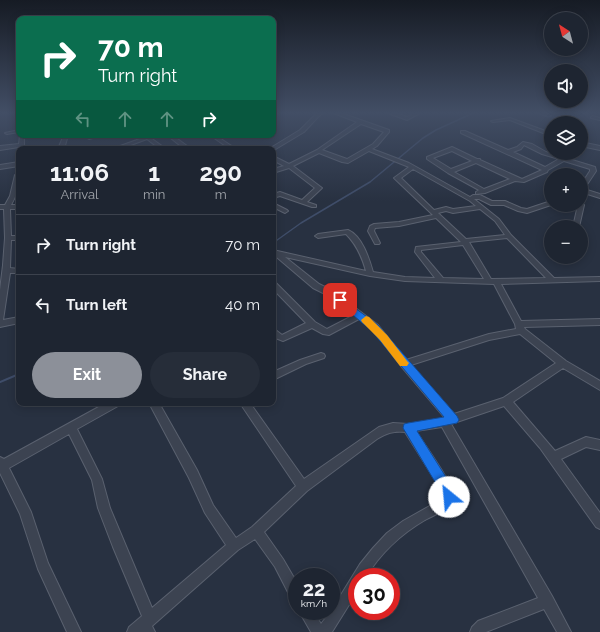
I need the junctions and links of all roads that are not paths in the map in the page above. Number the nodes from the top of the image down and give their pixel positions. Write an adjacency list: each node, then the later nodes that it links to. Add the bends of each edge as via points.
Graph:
1 (138, 141): 7 (street)
2 (178, 141): 8 (street)
3 (332, 141): 13 (street)
4 (378, 141): 12 (street)
5 (485, 141): 15 (street)
6 (588, 145): 11 (street)
7 (124, 146)
8 (184, 146)
9 (16, 147): 10 (street)
10 (0, 148)
11 (600, 148)
12 (368, 149): 13 (street, via 346,162); 23 (street)
13 (319, 151): 22 (street)
14 (544, 151): 15 (street, via 525,143)
15 (509, 152): 25 (street)
16 (276, 160): 22 (street)
17 (478, 160): 27 (street); 27 (street, via 452,149 429,158); 29 (street)
18 (560, 160): 24 (street)
19 (565, 160): 33 (street, via 593,168 581,190)
20 (16, 164): 21 (street)
21 (0, 166)
22 (291, 167): 26 (street); 35 (street, via 319,188)
23 (413, 167): 34 (street); 43 (street, via 396,178)
24 (547, 168)
25 (544, 169)
26 (276, 170)
27 (450, 171): 30 (street)
28 (544, 171): 29 (street, via 522,181)
29 (515, 179): 30 (street)
30 (483, 192): 34 (street, via 472,195)
31 (16, 195): 39 (street)
32 (276, 195): 35 (street, via 280,194)
33 (600, 196)
34 (472, 198): 36 (street, via 480,198 491,203 505,203 527,211); 41 (street)
35 (303, 202): 38 (street)
36 (544, 205)
37 (276, 206): 42 (street)
38 (314, 206)
39 (3, 207): 40 (street); 48 (street)
40 (16, 207)
41 (482, 207): 43 (street, via 453,211 446,209); 47 (street, via 497,220)
42 (285, 211)
43 (435, 214): 44 (street); 45 (street)
44 (425, 218): 45 (street); 51 (street, via 410,220 406,224 372,227 371,231)
45 (452, 229): 50 (street)
46 (318, 236): 56 (street, via 348,232 357,240 365,254)
47 (509, 236): 50 (street); 58 (street)
48 (8, 238): 49 (street); 54 (street)
49 (16, 238)
50 (465, 242): 59 (street, via 418,248 418,252); 60 (street)
51 (377, 243)
52 (276, 253): 56 (street)
53 (276, 254): 63 (street, via 316,286)
54 (6, 270): 55 (street); 62 (street)
55 (16, 271)
56 (370, 274): 59 (street)
57 (600, 279): 58 (street)
58 (552, 280): 60 (street)
59 (442, 281): 60 (street)
60 (492, 282): 69 (street)
61 (276, 288): 68 (street)
62 (2, 295): 64 (street)
63 (360, 315): 68 (street, via 329,332); 73 (street, via 379,332)
64 (0, 319)
65 (16, 321): 67 (street)
66 (600, 322): 69 (street)
67 (0, 324)
68 (312, 324): 70 (street, via 283,338)
69 (520, 328): 72 (street); 73 (street)
70 (276, 334)
71 (321, 356): 74 (street)
72 (563, 363): 75 (street); 76 (street)
73 (404, 364): 80 (street)
74 (276, 375)
75 (600, 386)
76 (506, 401): 80 (street); 84 (street)
77 (110, 406): 81 (street)
78 (156, 406): 89 (street, via 209,509)
79 (247, 406): 86 (street)
80 (449, 421): 82 (street); 93 (street, via 486,497)
81 (72, 427): 85 (street); 95 (street, via 97,479)
82 (408, 428): 86 (street, via 393,427 383,430); 90 (street, via 447,489 449,497 444,503 415,519 385,544)
83 (600, 445): 84 (street, via 586,442)
84 (554, 457): 87 (street)
85 (1, 464): 96 (street, via 25,512 42,565)
86 (303, 487): 88 (street)
87 (600, 523)
88 (256, 531): 89 (street); 91 (street)
89 (234, 546): 95 (street)
90 (364, 568)
91 (288, 580)
92 (348, 595): 98 (street)
93 (547, 601): 99 (street, via 483,626); 100 (street)
94 (311, 620): 97 (street)
95 (143, 626)
96 (74, 632)
97 (318, 632)
98 (324, 632)
99 (477, 632)
100 (564, 632)

